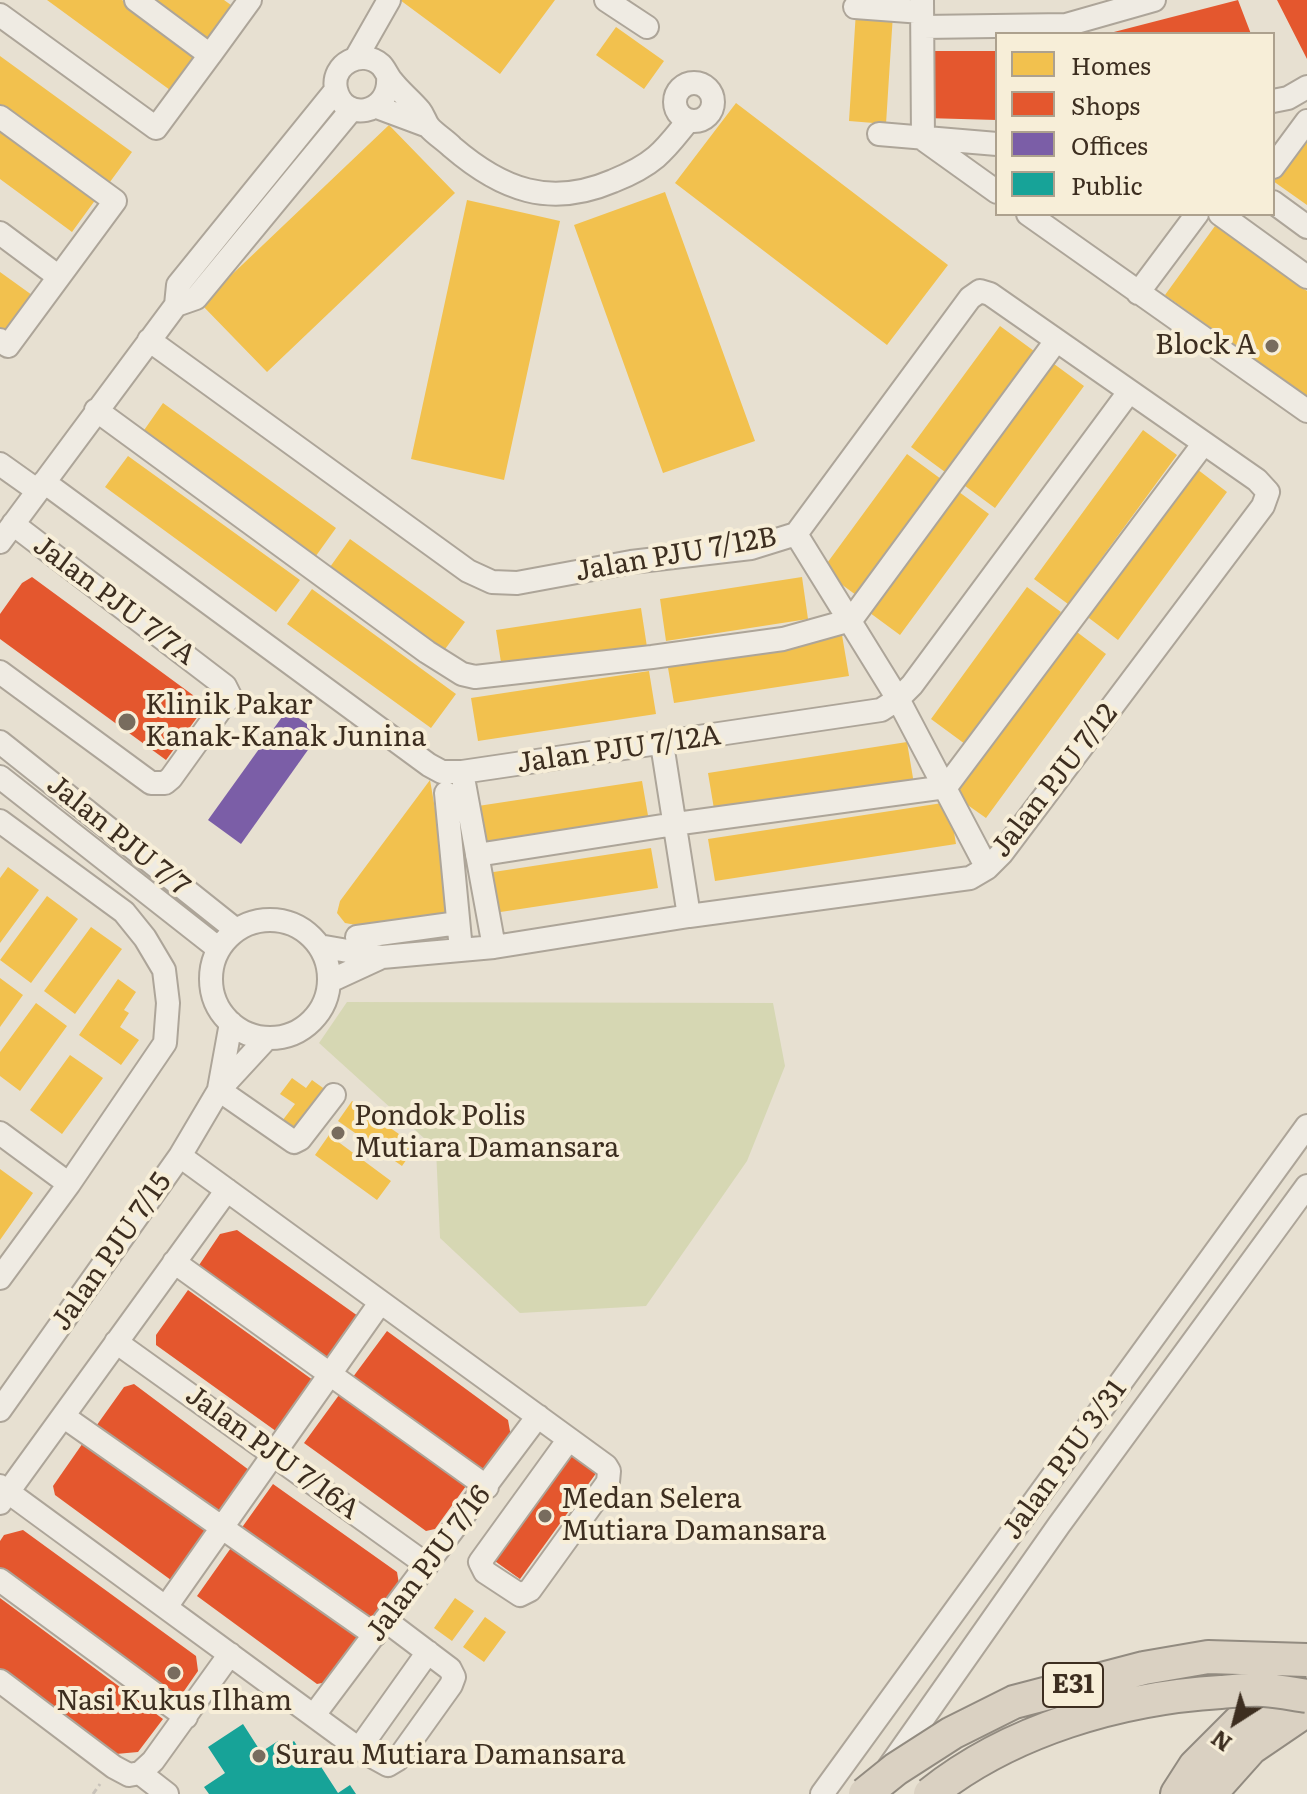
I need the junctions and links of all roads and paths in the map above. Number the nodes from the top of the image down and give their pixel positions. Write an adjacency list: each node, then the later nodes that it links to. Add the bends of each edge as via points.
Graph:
1 (136, 0): 10 (street)
2 (250, 0): 10 (street)
3 (390, 0): 11 (street)
4 (606, 0): 9 (street)
5 (1154, 0): 7 (street, via 1066,25)
6 (855, 7): 7 (street)
7 (922, 13): 23 (street)
8 (0, 15): 10 (street, via 156,128)
9 (647, 27)
10 (210, 55)
11 (364, 59): 12 (street, via 379,63); 14 (street, via 348,61 337,74)
12 (388, 77): 16 (street, via 387,94); 21 (street)
13 (1307, 87): 15 (street)
14 (336, 90): 17 (street); 36 (street, via 178,285)
15 (1275, 101)
16 (377, 107): 17 (street); 21 (street)
17 (352, 109): 36 (street, via 196,298)
18 (0, 117): 33 (street, via 115,201)
19 (688, 121): 21 (street, via 656,157 630,174 577,194 551,195 512,187 476,168)
20 (1307, 121): 25 (street)
21 (428, 126)
22 (879, 134): 23 (street)
23 (923, 139): 24 (street); 26 (street)
24 (995, 144)
25 (1275, 164)
26 (995, 191)
27 (1275, 203): 31 (street)
28 (1031, 216): 35 (street)
29 (1196, 216): 35 (street)
30 (1223, 216): 34 (street)
31 (1307, 227)
32 (0, 233): 33 (street)
33 (59, 277): 37 (street, via 8,346)
34 (1307, 277)
35 (1138, 293): 42 (street)
36 (176, 305): 38 (street)
37 (0, 340)
38 (149, 340): 41 (street); 47 (street, Jalan PJU 7/12B, via 468,571 492,582 517,583 751,548)
39 (1056, 341): 40 (street, Jalan PJU 7/12B); 47 (street, Jalan PJU 7/12B, via 990,294 980,291 970,298); 48 (street)
40 (1129, 392): 43 (street, Jalan PJU 7/12); 50 (street, Jalan PJU 7/12A)
41 (96, 410): 45 (street); 48 (street, via 462,674 475,677 783,639)
42 (1307, 411)
43 (1204, 443): 55 (street); 60 (street, Jalan PJU 7/12, via 1257,480 1268,492 1263,506)
44 (0, 464): 45 (street, Jalan PJU 7/12A)
45 (41, 487): 46 (street); 53 (street, Jalan PJU 7/12A, via 429,765 442,772)
46 (6, 533): 49 (street, Jalan PJU 7/7A, via 225,686 230,696 171,778 158,784)
47 (796, 534): 48 (street)
48 (851, 620): 50 (street)
49 (0, 672)
50 (898, 699): 52 (street, Jalan PJU 7/12A, via 881,710); 55 (street)
51 (0, 742): 63 (street, Jalan PJU 7/7)
52 (662, 744): 53 (street, Jalan PJU 7/12A); 58 (street)
53 (462, 772): 59 (street)
54 (0, 777): 67 (street, Jalan PJU 7/7)
55 (946, 787): 58 (street); 60 (street)
56 (446, 793): 62 (street)
57 (0, 821): 78 (street, via 124,912 164,970 165,1043)
58 (675, 824): 59 (street); 61 (street)
59 (477, 855): 66 (street)
60 (987, 868): 61 (street, Jalan PJU 7/12, via 970,878)
61 (689, 916): 66 (street, Jalan PJU 7/12)
62 (458, 923): 64 (street); 68 (street)
63 (236, 930): 65 (street, via 272,919 307,932); 67 (street)
64 (357, 937)
65 (319, 946): 69 (street, Jalan PJU 7/12); 70 (street)
66 (494, 947): 68 (street, Jalan PJU 7/12)
67 (219, 949): 71 (street, via 212,988)
68 (461, 950): 69 (street, Jalan PJU 7/12)
69 (382, 957): 70 (street, Jalan PJU 7/12)
70 (330, 981): 72 (street, via 322,1008 303,1029)
71 (231, 1023): 72 (street); 73 (street, Jalan PJU 7/15)
72 (267, 1038): 73 (street, Jalan PJU 7/15)
73 (219, 1090): 74 (street, via 294,1142); 77 (street, Jalan PJU 7/15)
74 (334, 1095)
75 (0, 1133): 78 (street)
76 (1305, 1134): 112 (street, Jalan PJU 3/31)
77 (180, 1156): 80 (street); 86 (street, Jalan PJU 7/15)
78 (69, 1184): 82 (street)
79 (1307, 1186): 113 (street, Jalan PJU 3/31)
80 (227, 1190): 81 (street); 83 (street)
81 (174, 1262): 84 (street); 85 (street)
82 (0, 1278)
83 (380, 1303): 85 (street); 88 (street)
84 (116, 1342): 87 (street); 90 (street, Jalan PJU 7/16A)
85 (330, 1374): 90 (street); 91 (street)
86 (0, 1410)
87 (63, 1416): 92 (street); 93 (street)
88 (538, 1416): 89 (street); 91 (street, Jalan PJU 7/16)
89 (569, 1439): 89 (street, via 480,1562 485,1572 520,1595 530,1590 610,1477 606,1466)
90 (273, 1454): 93 (street); 94 (street, Jalan PJU 7/16A)
91 (487, 1487): 94 (street, Jalan PJU 7/16)
92 (3, 1494): 96 (street)
93 (222, 1528): 96 (street); 97 (street)
94 (427, 1565): 97 (street, Jalan PJU 7/16)
95 (0, 1580): 106 (street)
96 (166, 1607): 99 (street)
97 (380, 1628): 98 (street); 105 (street, Jalan PJU 7/16)
98 (428, 1652): 107 (street); 107 (street, via 454,1677 434,1710 388,1765)
99 (230, 1654): 105 (street); 106 (street)
100 (1307, 1660): 113 (highway, E31, bridge, via 1208,1657 1014,1702 952,1733)
101 (1307, 1680): 115 (highway, via 1241,1720 1195,1766)
102 (0, 1681): 108 (street, via 119,1771)
103 (1307, 1696): 114 (highway, E31, bridge, via 1263,1690 1191,1694 1124,1706 999,1749)
104 (1307, 1710): 116 (highway, via 1251,1748)
105 (314, 1715): 107 (street)
106 (186, 1717): 108 (street)
107 (359, 1749)
108 (140, 1773): 111 (street)
109 (103, 1780): 110 (path)
110 (93, 1794)
111 (167, 1794)
112 (822, 1794)
113 (868, 1794)
114 (930, 1794)
115 (1177, 1794)
116 (1210, 1794)

